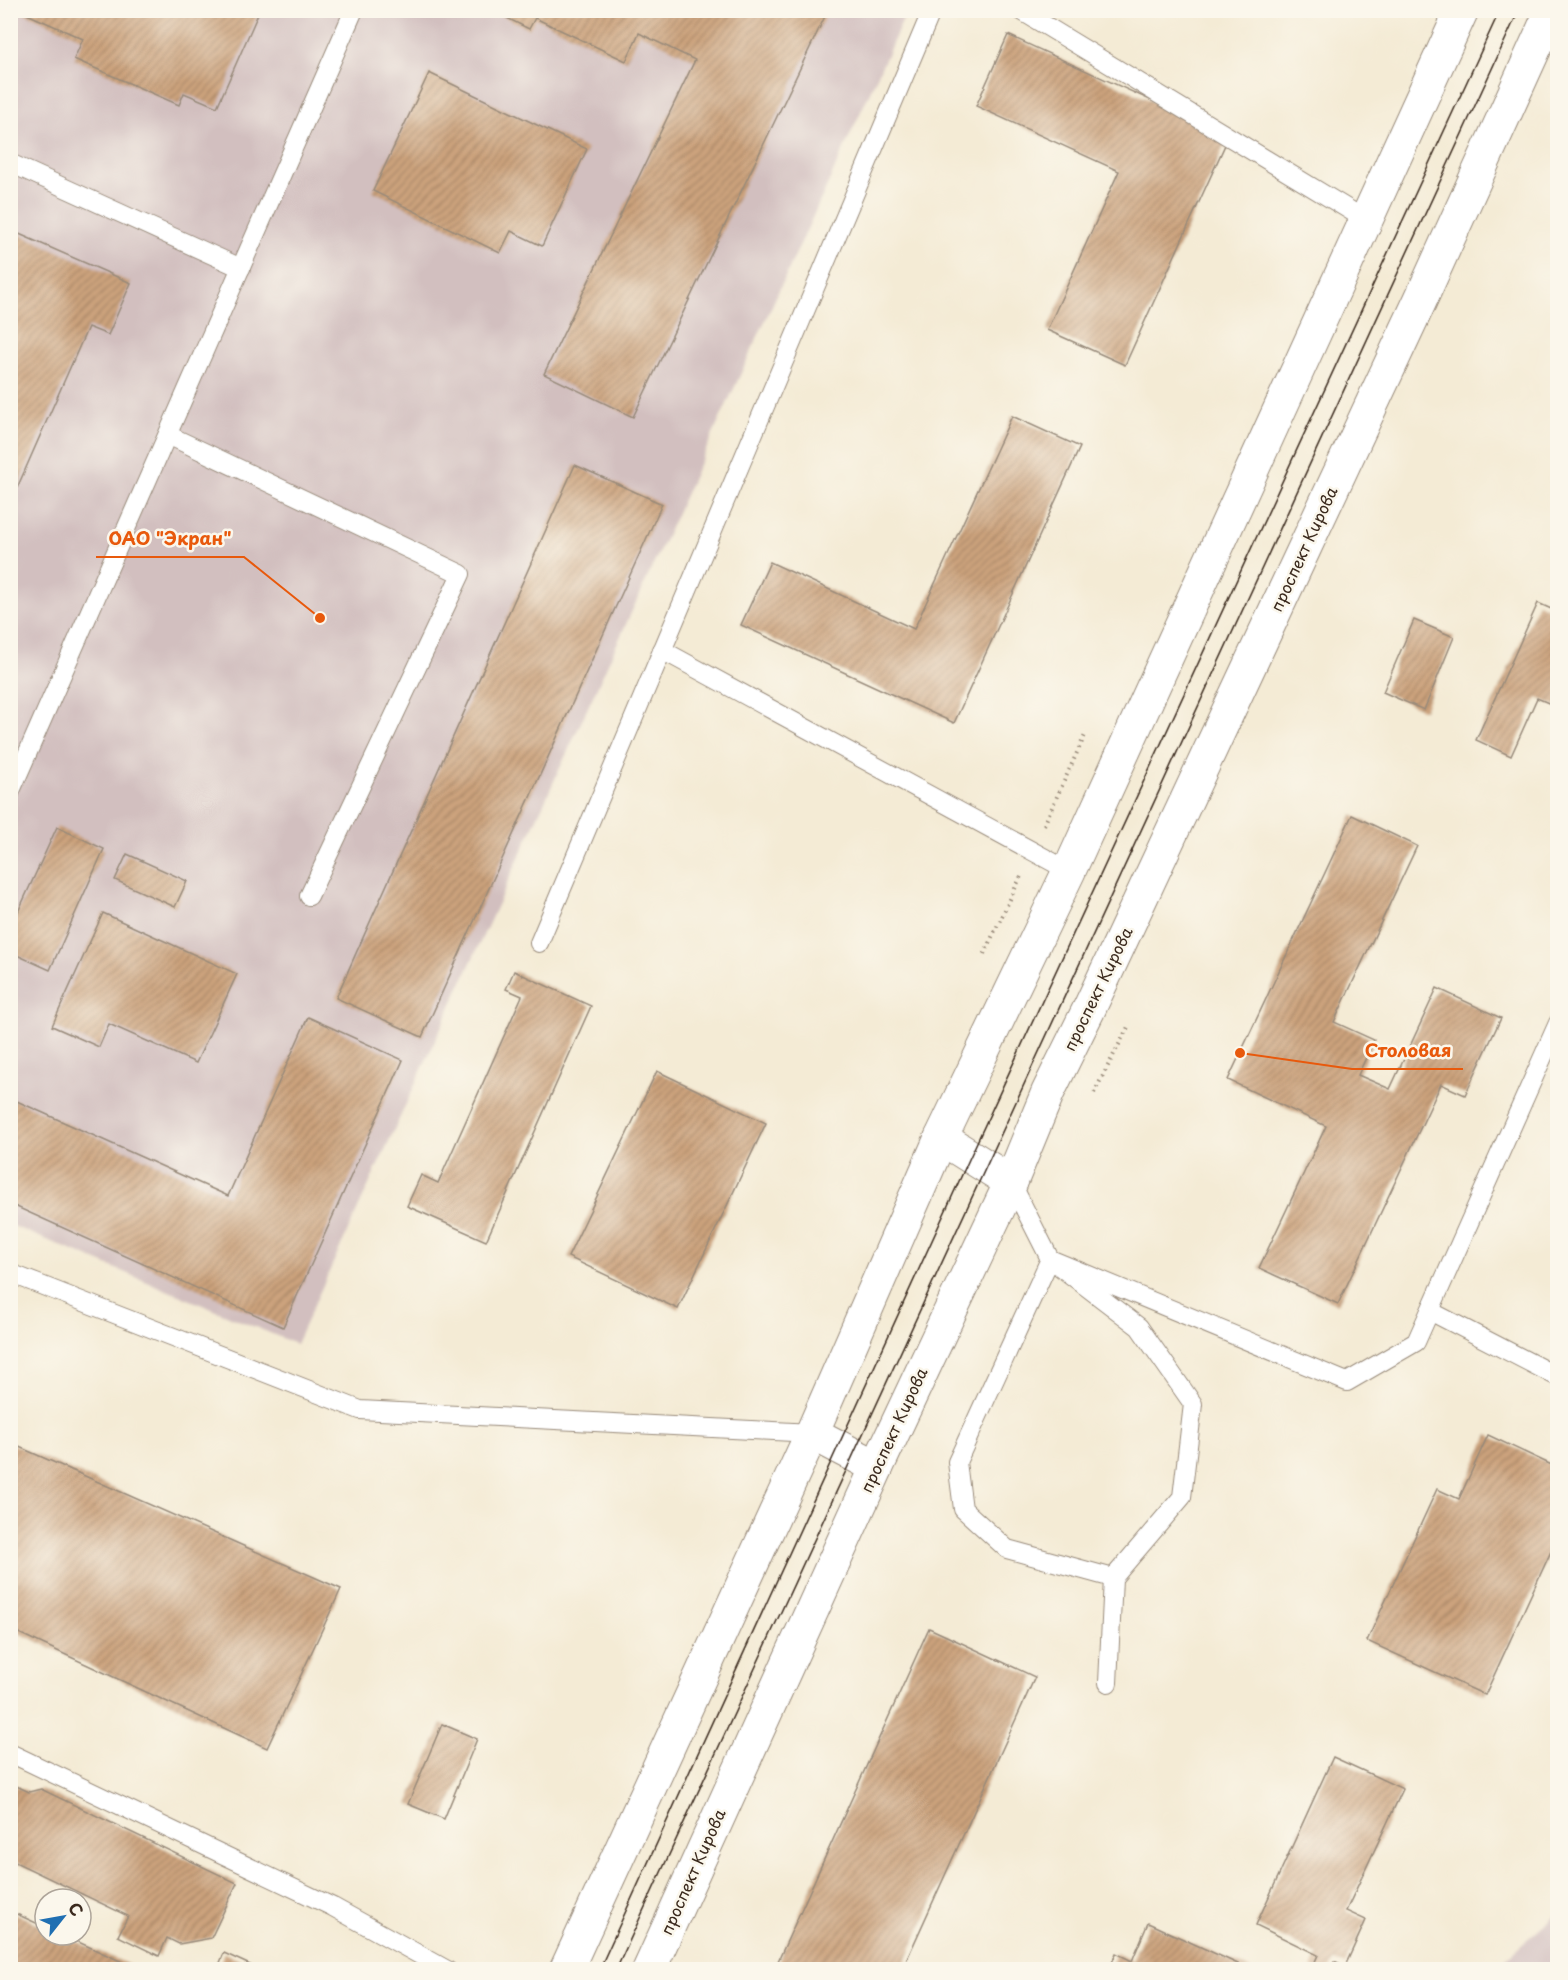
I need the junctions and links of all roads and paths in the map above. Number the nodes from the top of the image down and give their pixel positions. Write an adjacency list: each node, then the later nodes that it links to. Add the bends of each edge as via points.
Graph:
1 (354, 10): 8 (lane)
2 (932, 10): 10 (lane)
3 (1020, 10): 7 (lane)
4 (1462, 10): 7 (main road)
5 (1552, 10): 19 (main road, проспект Кирова, via 1106,975 1048,1092)
6 (10, 163): 8 (lane)
7 (1366, 220): 12 (main road)
8 (241, 268): 9 (lane)
9 (168, 435): 11 (lane); 13 (lane, via 460,574)
10 (662, 650): 12 (lane); 14 (lane)
11 (10, 793)
12 (1069, 871): 18 (main road)
13 (309, 896)
14 (539, 943)
15 (1557, 1023): 22 (lane)
16 (1129, 1025): 17 (path)
17 (1094, 1093)
18 (942, 1138): 19 (main road); 24 (main road)
19 (1011, 1182): 20 (lane); 25 (main road, проспект Кирова)
20 (1050, 1259): 22 (lane, via 1347,1382 1416,1342); 26 (lane, via 1139,1327 1193,1404 1182,1497); 26 (lane, via 957,1462 963,1509 1006,1549)
21 (10, 1273): 24 (lane, via 360,1410)
22 (1430, 1311): 23 (lane)
23 (1557, 1377)
24 (812, 1433): 25 (main road); 30 (main road)
25 (877, 1467): 31 (main road, проспект Кирова)
26 (1113, 1578): 27 (lane)
27 (1108, 1683)
28 (10, 1753): 29 (lane, via 333,1907)
29 (447, 1970)
30 (566, 1970)
31 (649, 1970)

